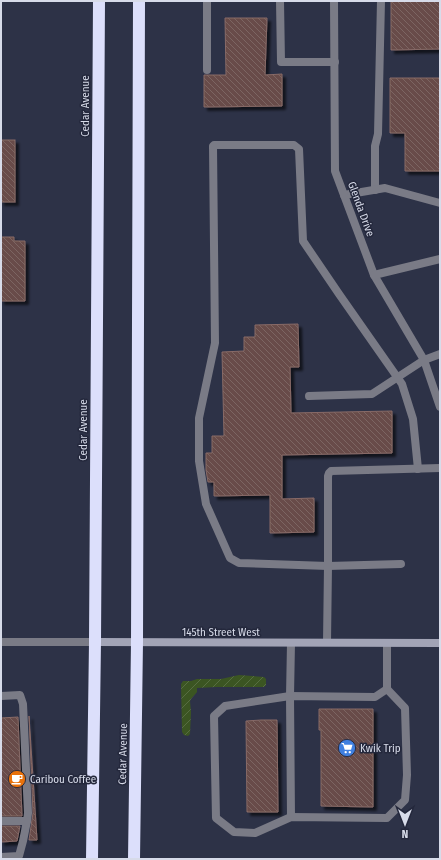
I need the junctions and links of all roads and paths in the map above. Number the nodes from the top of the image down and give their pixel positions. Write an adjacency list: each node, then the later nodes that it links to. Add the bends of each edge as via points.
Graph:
1 (98, 1): 24 (highway, Cedar Avenue)
2 (139, 1): 25 (highway, Cedar Avenue)
3 (207, 1): 8 (street)
4 (280, 1): 7 (street, via 280,62)
5 (334, 1): 7 (street, Glenda Drive)
6 (381, 1): 9 (street, via 378,134 375,146)
7 (334, 62): 10 (street, Glenda Drive, via 334,170)
8 (207, 70)
9 (376, 190): 10 (street); 11 (street, via 385,188)
10 (344, 195): 13 (street, Glenda Drive)
11 (440, 204)
12 (440, 259): 13 (street)
13 (374, 275): 15 (street, Glenda Drive)
14 (440, 354): 15 (street)
15 (424, 360): 16 (street); 18 (street, Glenda Drive)
16 (398, 378): 17 (street, via 372,394); 20 (street, via 414,419); 22 (street, via 303,241 299,149 294,145 212,146 215,343 200,418 199,446 206,504 230,558 239,564)
17 (309, 396)
18 (440, 406)
19 (440, 468): 20 (street)
20 (418, 469): 22 (street, via 329,473)
21 (401, 564): 22 (street)
22 (328, 566): 27 (street)
23 (1, 642): 24 (street, 145th Street West)
24 (95, 642): 25 (street, 145th Street West); 37 (highway, Cedar Avenue)
25 (137, 642): 26 (street, 145th Street West); 38 (highway, Cedar Avenue)
26 (292, 642): 27 (street, 145th Street West); 32 (street)
27 (327, 642): 28 (street, 145th Street West)
28 (387, 643): 29 (street, 145th Street West); 30 (street)
29 (440, 643)
30 (387, 689): 32 (street, via 376,697); 33 (street, via 405,708 405,800 387,818)
31 (1, 696): 35 (street, via 20,695 23,704)
32 (290, 696): 33 (street); 33 (street, via 225,706 214,716 216,818 234,832 255,833)
33 (292, 817)
34 (1, 821): 35 (street)
35 (27, 821): 36 (street, via 19,856)
36 (1, 857)
37 (92, 859)
38 (134, 859)

